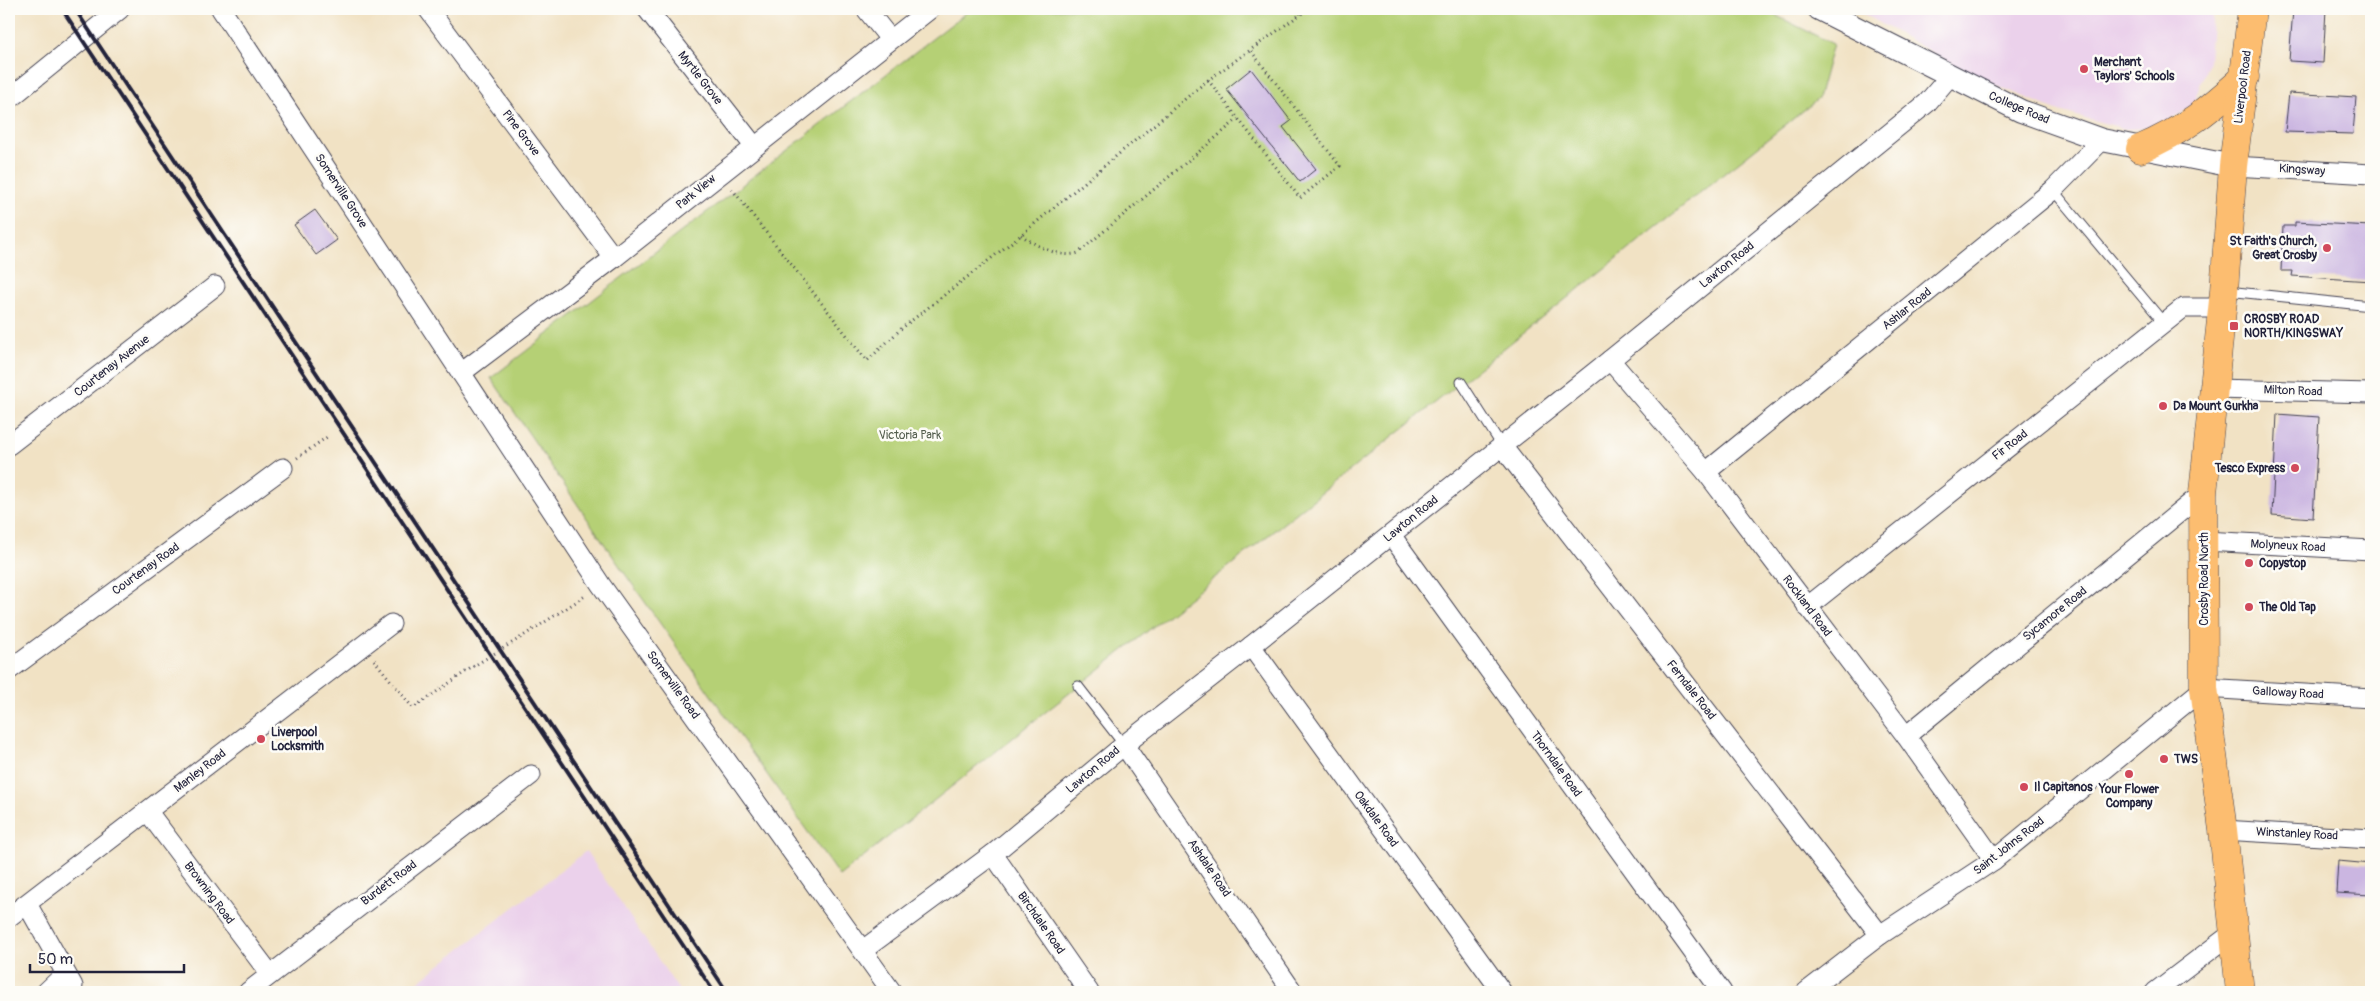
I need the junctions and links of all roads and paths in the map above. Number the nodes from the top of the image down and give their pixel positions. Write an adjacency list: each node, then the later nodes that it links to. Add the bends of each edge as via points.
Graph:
1 (120, 9): 17 (street)
2 (221, 9): 33 (street, Somerville Grove)
3 (428, 9): 27 (street, Pine Grove)
4 (646, 9): 20 (street, Myrtle Grove)
5 (866, 9): 12 (street)
6 (930, 9): 12 (street, Park View)
7 (1297, 9): 11 (path)
8 (1308, 9): 11 (path)
9 (1819, 9): 14 (street, College Road)
10 (2252, 9): 15 (highway, Liverpool Road)
11 (1301, 14): 13 (path)
12 (890, 39): 20 (street, Park View)
13 (1251, 51): 16 (path); 18 (path, via 1340,166 1300,198)
14 (1949, 77): 19 (street, College Road, via 2021,112); 32 (street, Lawton Road, via 1927,103)
15 (2245, 77): 21 (highway, via 2187,125); 22 (highway, Liverpool Road)
16 (1208, 80): 18 (path); 26 (path)
17 (9, 99)
18 (1238, 119): 26 (path, via 1078,253 1071,256 1062,254)
19 (2102, 140): 21 (street, College Road); 25 (street, Ashlar Road)
20 (754, 146): 23 (street, Park View)
21 (2140, 149): 22 (street, College Road)
22 (2233, 166): 24 (street, Kingsway); 29 (highway, Crosby Road North)
23 (720, 173): 26 (path, via 866,362 902,328); 27 (street, Park View)
24 (2371, 174)
25 (2054, 190): 31 (lane); 41 (street, Ashlar Road)
26 (1020, 235)
27 (614, 258): 33 (street, Park View)
28 (215, 286): 38 (street, Courtenay Avenue)
29 (2223, 299): 30 (lane); 31 (street, Fir Road, via 2183,308); 35 (highway, Crosby Road North)
30 (2371, 306)
31 (2164, 323): 47 (street, Fir Road)
32 (1610, 360): 39 (street, Lawton Road); 41 (street, Rockland Road)
33 (461, 373): 46 (street, Somerville Road)
34 (1461, 382): 39 (lane)
35 (2215, 388): 36 (street, Milton Road); 42 (highway, Crosby Road North)
36 (2371, 393)
37 (327, 437): 40 (path)
38 (9, 446)
39 (1502, 446): 43 (street, Lawton Road); 66 (street, Ferndale Road)
40 (283, 468): 51 (street, Courtenay Road)
41 (1706, 472): 47 (street, Rockland Road)
42 (2203, 493): 44 (highway, Crosby Road North); 55 (street, Sycamore Road)
43 (1391, 535): 50 (street, Lawton Road); 75 (street, Thorndale Road)
44 (2204, 541): 45 (street, Molyneux Road); 53 (highway, Crosby Road North)
45 (2371, 550)
46 (601, 585): 49 (path, bridge, via 413,708); 67 (street, Somerville Road)
47 (1807, 607): 55 (street, Rockland Road)
48 (391, 624): 49 (street, Manley Road)
49 (362, 646): 58 (street, Manley Road)
50 (1251, 646): 56 (street, Lawton Road); 74 (street, Oakdale Road)
51 (9, 670)
52 (1078, 686): 56 (lane)
53 (2204, 688): 54 (street, Galloway Road); 59 (highway, Crosby Road North); 62 (street, Saint Johns Road)
54 (2371, 698)
55 (1906, 736): 62 (street, Rockland Road)
56 (1124, 744): 61 (street, Lawton Road); 73 (street, Ashdale Road)
57 (531, 775): 68 (street, Burdett Road)
58 (148, 812): 63 (street, Manley Road); 68 (street, Browning Road)
59 (2222, 830): 60 (street, Winstanley Road); 65 (highway, Crosby Road North)
60 (2371, 839)
61 (993, 854): 67 (street, Lawton Road); 72 (street, Birchdale Road)
62 (1994, 860): 66 (street, Saint Johns Road)
63 (27, 904): 64 (street, Manley Road); 69 (street, via 69,980)
64 (9, 917)
65 (2234, 932): 77 (street); 78 (highway, Crosby Road North)
66 (1880, 935): 76 (street, Saint Johns Road)
67 (864, 950): 71 (street, Somerville Road)
68 (270, 974): 70 (street, Burdett Road)
69 (46, 992)
70 (248, 992)
71 (892, 992)
72 (1089, 992)
73 (1293, 992)
74 (1502, 992)
75 (1722, 992)
76 (1806, 992)
77 (2154, 992)
78 (2240, 992)

